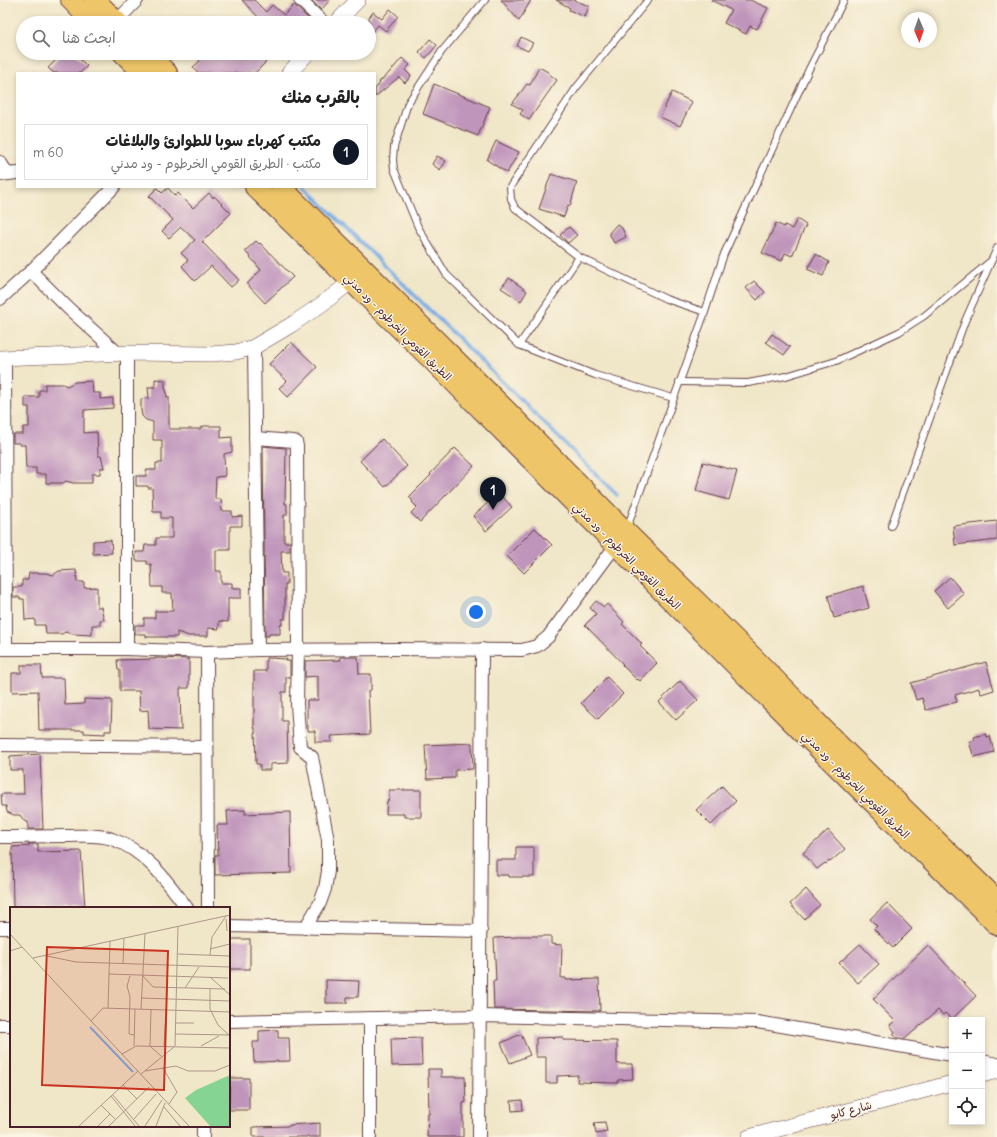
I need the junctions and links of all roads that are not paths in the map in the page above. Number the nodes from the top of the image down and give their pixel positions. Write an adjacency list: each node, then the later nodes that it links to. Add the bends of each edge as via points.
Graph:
1 (70, 0): 9 (highway)
2 (95, 0): 10 (highway)
3 (137, 0): 11 (street)
4 (300, 0): 12 (street)
5 (358, 0): 13 (street)
6 (485, 0): 32 (lane, via 442,51 408,103 394,147 393,160 394,169 418,227 446,274)
7 (648, 0): 26 (lane, via 576,88 510,187 515,208)
8 (842, 1): 31 (lane, via 728,247)
9 (86, 16)
10 (111, 16)
11 (122, 16)
12 (317, 16)
13 (343, 16)
14 (130, 60): 17 (highway)
15 (154, 60): 18 (highway)
16 (301, 60): 19 (street)
17 (142, 72)
18 (166, 72)
19 (290, 72)
20 (0, 162): 21 (street)
21 (8, 174)
22 (113, 188): 28 (street)
23 (257, 188): 29 (highway, الطريق القومي الخرطوم - ود مدني)
24 (282, 188): 40 (highway, الطريق القومي الخرطوم - ود مدني, via 501,405)
25 (997, 248): 27 (lane)
26 (579, 257): 31 (lane, via 666,299); 32 (lane)
27 (992, 260): 36 (lane, via 924,316 899,332 836,361 786,376 748,383); 39 (lane, via 965,321)
28 (31, 271): 30 (street); 34 (street, via 68,308)
29 (352, 281): 33 (street, via 291,326); 40 (highway, الطريق القومي الخرطوم - ود مدني)
30 (0, 299)
31 (705, 312): 36 (lane)
32 (519, 345): 37 (lane, via 595,375)
33 (254, 347): 34 (street, via 224,353); 38 (street)
34 (123, 354): 35 (street); 42 (street)
35 (2, 358): 41 (street)
36 (679, 382): 37 (lane)
37 (673, 398): 40 (lane)
38 (255, 438): 43 (street, via 293,441 297,446); 45 (street)
39 (892, 526)
40 (621, 538): 44 (street, via 548,637 537,646 522,650); 50 (highway, الطريق القومي الخرطوم - ود مدني, via 752,656); 53 (highway, الطريق القومي الخرطوم - ود مدني)
41 (3, 649): 42 (street)
42 (127, 649): 46 (street)
43 (298, 649): 44 (street); 45 (street); 55 (street, via 297,704 300,747 312,757 328,840 325,889)
44 (482, 649): 56 (street)
45 (258, 650): 46 (street)
46 (207, 652): 48 (street)
47 (0, 745): 48 (street)
48 (207, 747): 52 (street)
49 (0, 837): 51 (street, via 87,836 112,839 130,848 161,873)
50 (997, 900)
51 (186, 907)
52 (208, 907)
53 (997, 925)
54 (230, 926): 55 (street)
55 (305, 928): 56 (street)
56 (481, 930): 57 (street)
57 (480, 1016): 58 (street); 60 (street, via 757,1022); 67 (street)
58 (370, 1018): 59 (street); 66 (street)
59 (230, 1021)
60 (949, 1054)
61 (985, 1062): 62 (street)
62 (997, 1064)
63 (997, 1071): 64 (street)
64 (985, 1074)
65 (949, 1084): 68 (street, شارع كابو)
66 (370, 1137)
67 (479, 1137)
68 (749, 1137)

